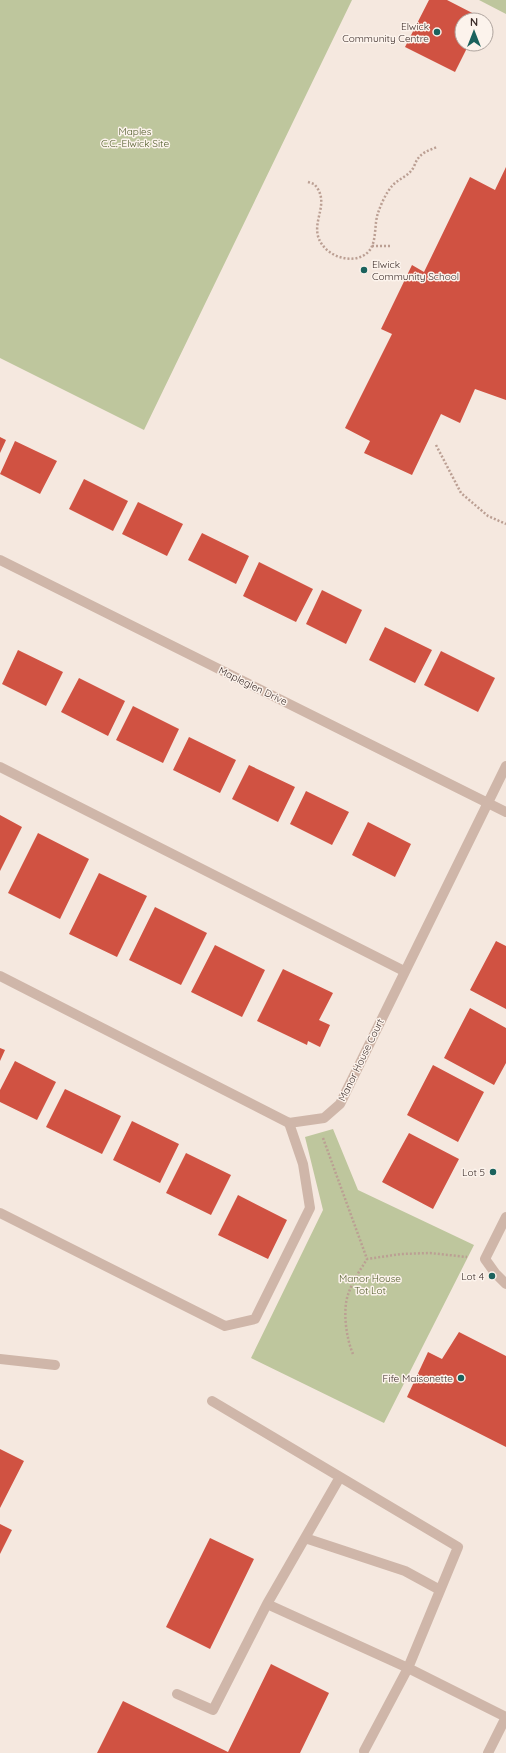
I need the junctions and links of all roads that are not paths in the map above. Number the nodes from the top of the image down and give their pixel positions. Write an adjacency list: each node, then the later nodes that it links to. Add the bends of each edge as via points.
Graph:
1 (0, 560): 4 (street, Mapleglen Drive)
2 (506, 766): 4 (street, Manor House Court)
3 (0, 767): 6 (street)
4 (487, 804): 5 (street, Mapleglen Drive); 6 (street, Manor House Court)
5 (506, 812)
6 (404, 970): 8 (street, Manor House Court, via 340,1104 324,1118)
7 (0, 976): 8 (street)
8 (289, 1123): 9 (street, via 304,1164 310,1208 255,1319 224,1326)
9 (0, 1213)
10 (506, 1217): 11 (street, via 485,1259)
11 (506, 1284)
12 (0, 1359): 13 (street)
13 (55, 1365)
14 (212, 1401): 15 (street)
15 (340, 1477): 16 (street); 17 (street, via 458,1547)
16 (305, 1538): 17 (street, via 405,1571); 18 (street)
17 (440, 1590): 19 (street)
18 (267, 1604): 19 (street); 20 (street, via 213,1710)
19 (408, 1668): 21 (street); 22 (street)
20 (177, 1694)
21 (506, 1717): 23 (street)
22 (365, 1752)
23 (488, 1753)

